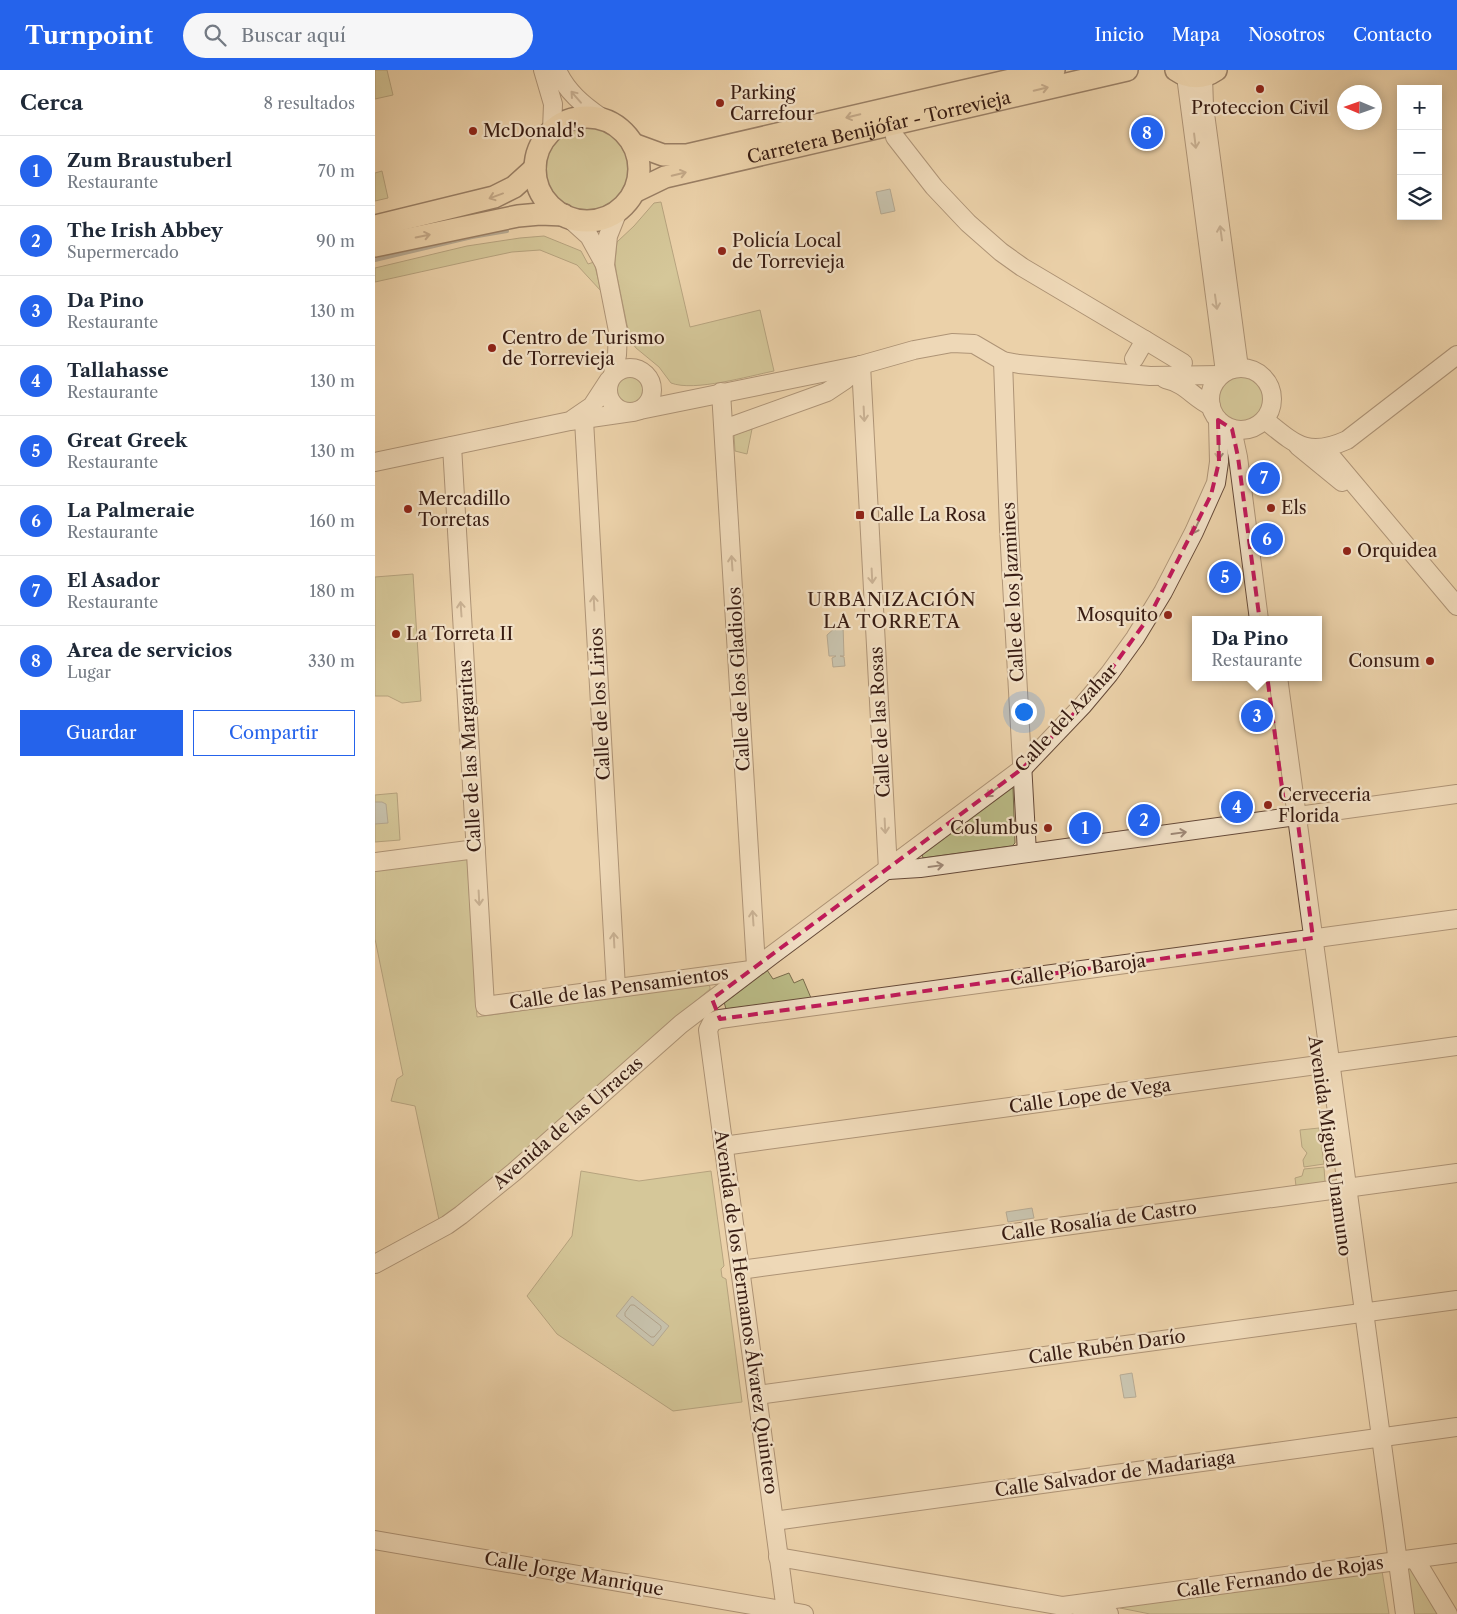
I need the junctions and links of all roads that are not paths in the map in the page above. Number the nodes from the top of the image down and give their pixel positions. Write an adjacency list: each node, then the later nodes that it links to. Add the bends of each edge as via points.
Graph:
1 (543, 70): 7 (street, via 553,104)
2 (557, 70): 6 (street, one-way to 2, via 580,103)
3 (1054, 70): 9 (main road, Carretera Benijófar - Torrevieja, one-way to 9, via 687,155 663,155)
4 (1127, 70): 11 (main road, Carretera Benijófar - Torrevieja, one-way to 4, via 665,177)
5 (1195, 73): 24 (street)
6 (601, 118): 7 (main road, via 581,116); 9 (main road, via 625,132)
7 (552, 130): 10 (main road, via 542,142)
8 (895, 137): 18 (street, via 933,187 1001,252)
9 (633, 144): 11 (main road, via 639,173)
10 (535, 168): 13 (main road, via 536,180 546,201); 14 (main road, one-way to 14, via 514,187 494,197)
11 (634, 192): 12 (main road)
12 (618, 212): 13 (main road, via 588,221); 16 (street, via 609,236)
13 (566, 216): 15 (main road, one-way to 13, via 517,216); 16 (street, via 589,236)
14 (375, 226)
15 (375, 246)
16 (605, 265): 17 (street)
17 (618, 331): 25 (street); 27 (street)
18 (1145, 340): 20 (street); 22 (street)
19 (1457, 355): 37 (street, via 1347,440)
20 (1134, 359)
21 (1003, 361): 23 (street, via 974,344 952,343); 26 (street); 45 (street, Calle de los Jazmines)
22 (1183, 363)
23 (861, 365): 28 (street); 34 (street, via 827,392); 52 (street, Calle de las Rosas, one-way to 52)
24 (1228, 372): 26 (street); 31 (street, via 1252,370 1270,387 1272,404); 33 (street, via 1214,384 1210,395)
25 (647, 376): 27 (street, via 630,367 619,370); 29 (street, via 666,392); 30 (street, via 652,395 645,406)
26 (1149, 376): 33 (street, via 1183,386)
27 (612, 377): 30 (street, via 608,393 614,405 625,412); 32 (street, via 593,406)
28 (721, 392): 29 (street); 34 (street, Calle de los Gladiolos)
29 (703, 396): 30 (street)
30 (636, 411): 32 (street)
31 (1265, 420): 33 (street, via 1259,425); 35 (street)
32 (577, 421): 36 (street); 56 (street, Calle de los Lirios, one-way to 32)
33 (1227, 421): 41 (street, via 1237,457); 42 (street); 45 (street, Calle del Azahar, one-way to 45, via 1216,483 1163,592 1109,674)
34 (724, 430): 55 (street, Calle de los Gladiolos, one-way to 34)
35 (1295, 444): 37 (street); 39 (street)
36 (452, 446): 38 (street); 49 (street, Calle de las Margaritas, one-way to 36)
37 (1324, 448): 39 (street)
38 (375, 462)
39 (1383, 520): 40 (street)
40 (1457, 606)
41 (1258, 616)
42 (1269, 616)
43 (1268, 681): 48 (street, Avenida Miguel Unamuno)
44 (1278, 681): 48 (street)
45 (1023, 768): 50 (street, Calle de los Jazmines); 52 (street, Calle del Azahar, one-way to 52)
46 (1457, 783): 48 (street)
47 (1457, 794): 48 (street)
48 (1293, 813): 50 (street, one-way to 48); 54 (street, Avenida Miguel Unamuno)
49 (476, 849): 51 (street); 58 (street, Calle de las Margaritas, one-way to 58)
50 (1027, 854): 52 (street, one-way to 50)
51 (375, 862)
52 (888, 870): 55 (street, Calle del Azahar)
53 (1457, 918): 54 (street, Calle Pío Baroja)
54 (1308, 939): 59 (street, Calle Pío Baroja); 61 (street, Avenida Miguel Unamuno)
55 (754, 968): 56 (street, Calle de las Pensamientos); 57 (street, Avenida de las Urracas)
56 (616, 988): 58 (street, Calle de las Pensamientos)
57 (712, 1000): 59 (street); 65 (street, Avenida de las Urracas, via 473,1207)
58 (485, 1006)
59 (720, 1019): 62 (street, Avenida de los Hermanos Álvarez Quintero, via 712,1022 708,1030)
60 (1457, 1046): 61 (street, Calle Lope de Vega)
61 (1325, 1064): 62 (street, Calle Lope de Vega); 64 (street, Avenida Miguel Unamuno)
62 (723, 1146): 66 (street, Avenida de los Hermanos Álvarez Quintero)
63 (1457, 1172): 64 (street, Calle Rosalía de Castro)
64 (1342, 1188): 66 (street, Calle Rosalía de Castro); 68 (street, Avenida Miguel Unamuno)
65 (375, 1264)
66 (740, 1270): 69 (street, Avenida de los Hermanos Álvarez Quintero)
67 (1457, 1300): 68 (street, Calle Rubén Darío)
68 (1359, 1313): 69 (street, Calle Rubén Darío); 71 (street, Avenida Miguel Unamuno)
69 (757, 1395): 72 (street, Avenida de los Hermanos Álvarez Quintero)
70 (1457, 1428): 71 (street, Calle Salvador de Madariaga)
71 (1375, 1439): 72 (street, Calle Salvador de Madariaga); 76 (street, Avenida Miguel Unamuno)
72 (773, 1521): 75 (street, Avenida de los Hermanos Álvarez Quintero)
73 (375, 1540): 78 (street, Calle Jorge Manrique)
74 (1457, 1553): 76 (street, Calle Fernando de Rojas)
75 (778, 1556): 77 (street, Calle Fernando de Rojas); 78 (street, Avenida de los Hermanos Álvarez Quintero)
76 (1400, 1561): 77 (street, Calle Fernando de Rojas); 81 (street, Avenida Miguel Unamuno); 82 (street, Avenida Miguel Unamuno); 83 (street)
77 (1063, 1606): 80 (street)
78 (786, 1611): 79 (street, Calle Jorge Manrique)
79 (803, 1614)
80 (1109, 1614)
81 (1393, 1614)
82 (1405, 1614)
83 (1448, 1614)

